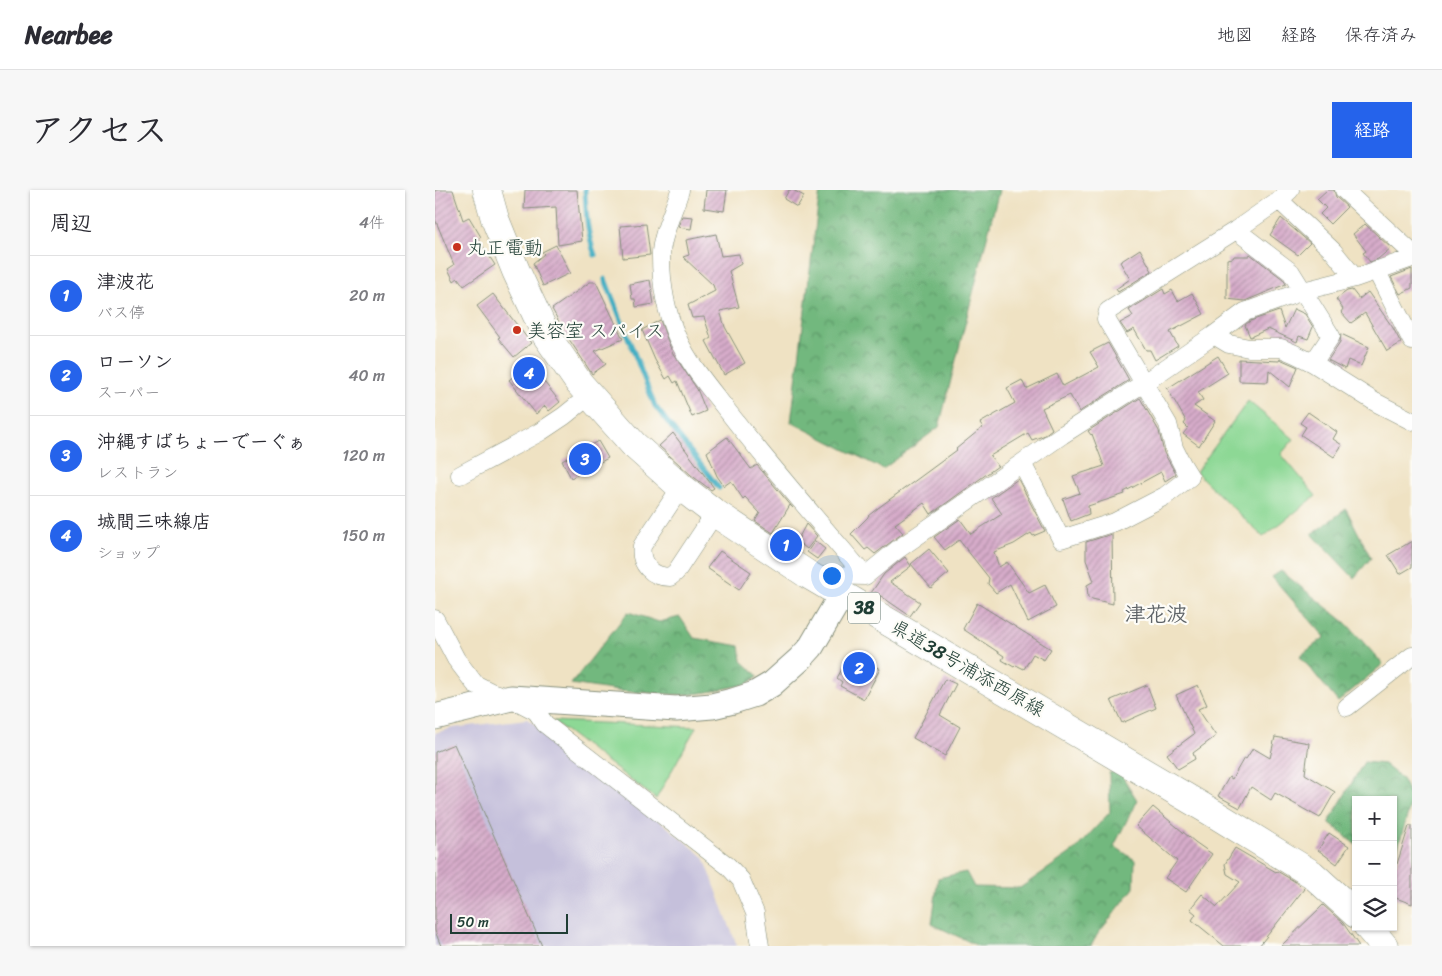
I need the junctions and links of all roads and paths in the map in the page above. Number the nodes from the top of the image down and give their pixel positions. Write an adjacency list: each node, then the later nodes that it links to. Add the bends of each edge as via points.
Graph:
1 (487, 190): 15 (main road, 県道38号浦添西原線 / 38, via 495,219 546,335)
2 (680, 190): 21 (street, via 660,254 667,309 677,336 690,362 737,423)
3 (1344, 190): 6 (street)
4 (1284, 195): 5 (street); 9 (street)
5 (1236, 230): 10 (street, via 1291,272); 14 (street, via 1108,311 1107,319)
6 (1412, 253)
7 (1412, 258): 8 (street)
8 (1376, 270): 9 (street); 12 (street)
9 (1355, 278): 10 (street)
10 (1303, 291): 11 (street, via 1245,312); 13 (street, via 1331,336)
11 (1214, 335): 13 (street, via 1229,344 1249,348 1281,348); 14 (street)
12 (1412, 341)
13 (1313, 363): 16 (street)
14 (1143, 383): 17 (street); 17 (street, via 1169,424 1174,448 1190,478 1165,496 1115,522 1061,539)
15 (590, 395): 18 (street, via 541,432); 19 (main road, 県道38号浦添西原線 / 38, via 634,445)
16 (1412, 421)
17 (1022, 463): 21 (street)
18 (460, 475)
19 (681, 487): 20 (main road, 県道38号浦添西原線 / 38); 20 (street, via 642,546 641,554 652,572 670,577 676,572)
20 (715, 513): 22 (main road, 県道38号浦添西原線 / 38)
21 (865, 576): 22 (street, via 827,575)
22 (844, 596): 25 (street, via 800,659 772,684 733,701 676,709); 28 (main road, 県道38号浦添西原線 / 38, via 1312,874)
23 (435, 619): 25 (street, via 456,659 475,684)
24 (1412, 656): 26 (street)
25 (511, 698): 27 (street); 30 (street, via 536,711 545,724 728,866 741,880 755,913)
26 (1347, 707)
27 (435, 717)
28 (1352, 910)
29 (1371, 931): 31 (main road)
30 (760, 946)
31 (1384, 946)

